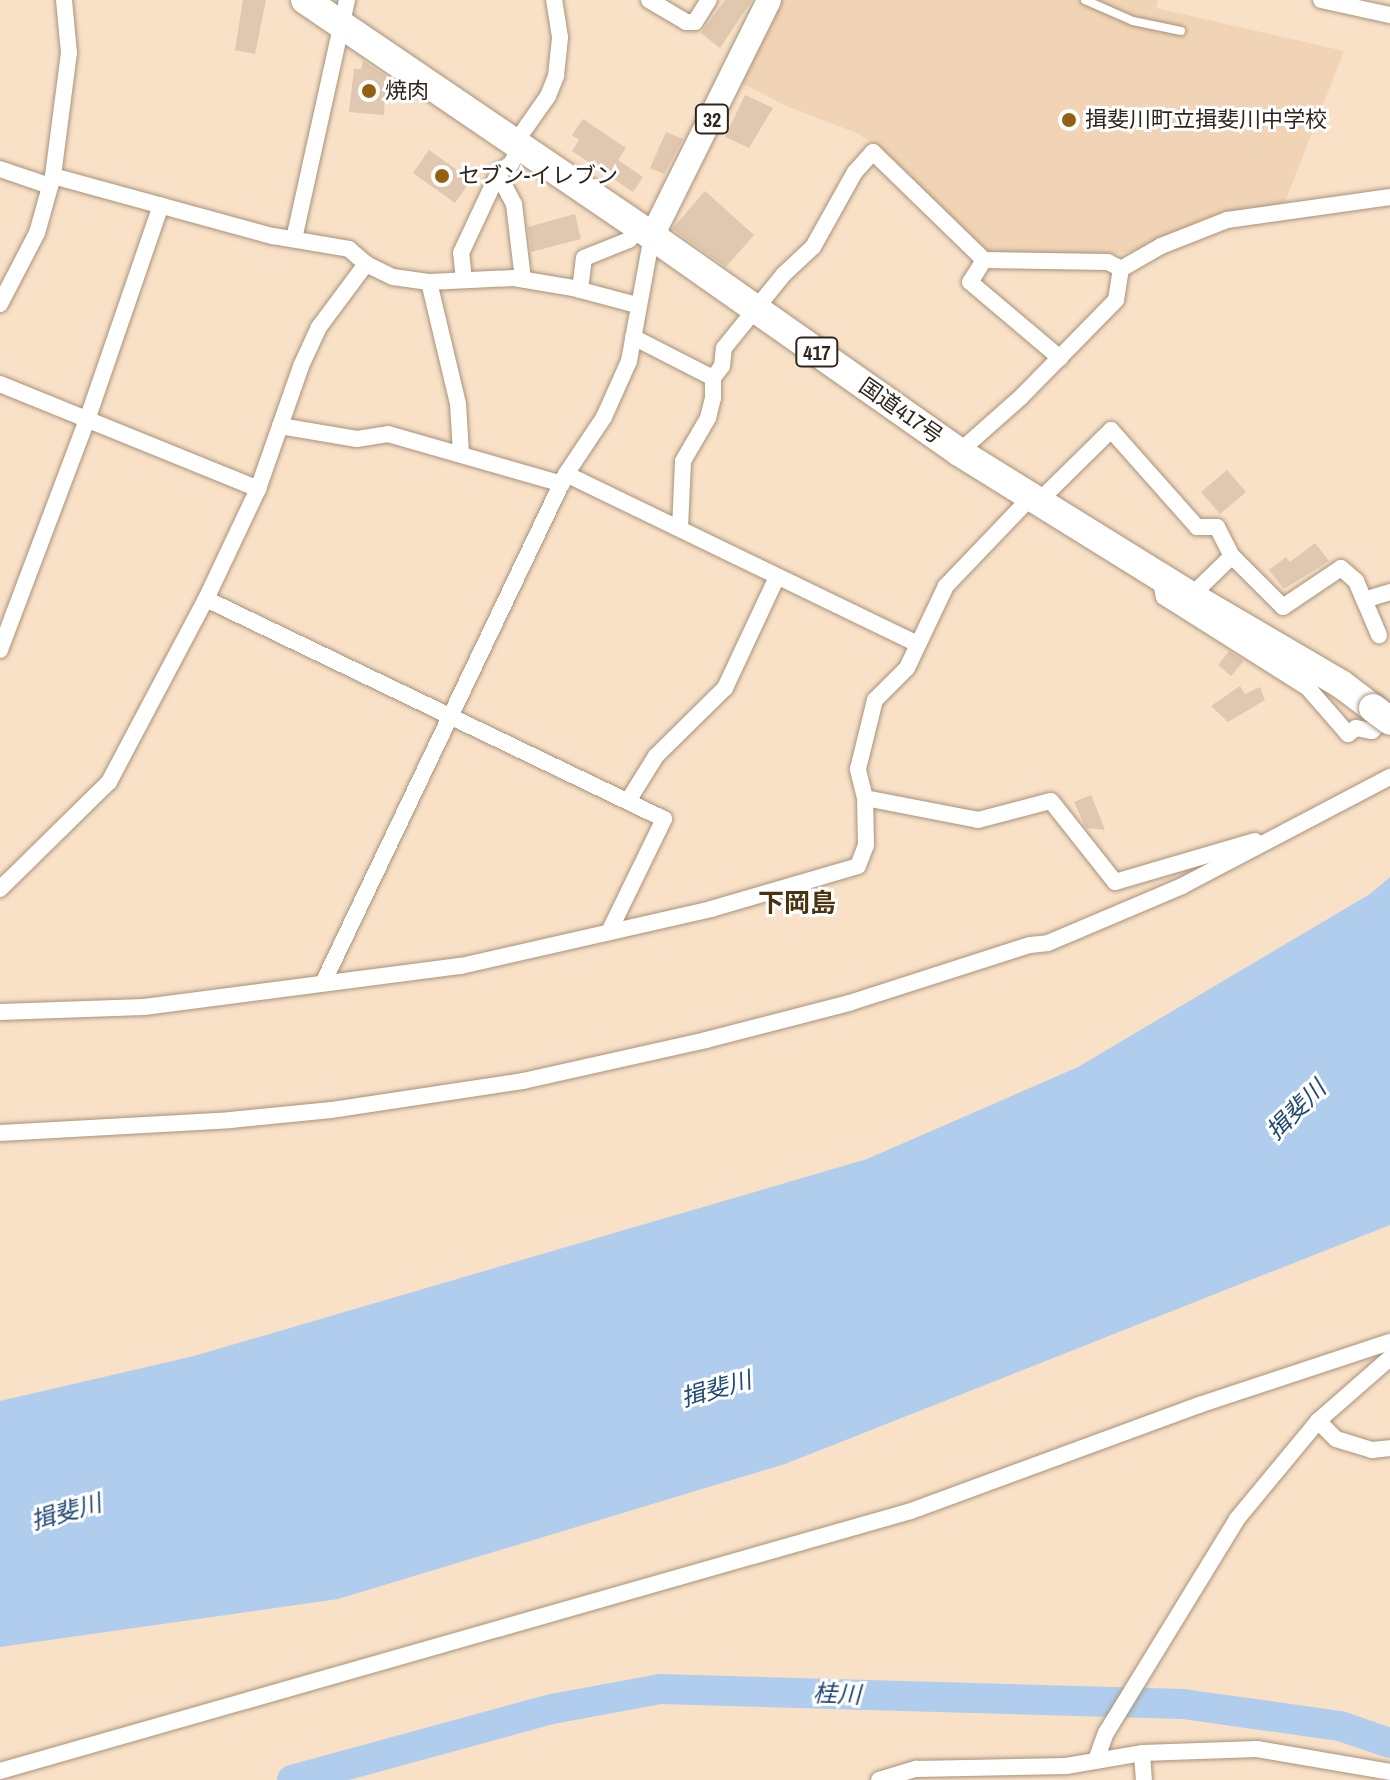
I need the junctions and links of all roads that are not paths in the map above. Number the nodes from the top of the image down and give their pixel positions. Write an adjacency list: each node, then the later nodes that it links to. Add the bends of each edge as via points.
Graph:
1 (64, 0): 15 (street, via 69,53)
2 (305, 0): 9 (highway, 国道417号 / 417)
3 (554, 0): 12 (street, via 560,37 556,76)
4 (649, 0): 5 (street, via 695,22)
5 (709, 0)
6 (1085, 0): 11 (lane, via 1133,21)
7 (767, 1): 18 (main road, 32)
8 (1325, 1): 10 (street)
9 (345, 14): 12 (highway, 国道417号 / 417); 19 (street)
10 (1390, 15)
11 (1181, 31)
12 (517, 145): 14 (street, via 511,164); 18 (highway, 国道417号 / 417)
13 (0, 169): 15 (street)
14 (498, 174): 23 (street, via 514,204); 24 (street, via 461,253)
15 (52, 181): 17 (street); 27 (street, via 37,233)
16 (1390, 197): 22 (street, via 1227,220 1161,246)
17 (161, 205): 19 (street); 34 (street)
18 (646, 232): 26 (street, via 584,258); 28 (street); 29 (highway, 国道417号 / 417)
19 (294, 239): 21 (street, via 349,249)
20 (984, 260): 22 (street, via 1108,262); 29 (street, via 873,152 855,172 813,247); 31 (street, via 970,282)
21 (366, 264): 25 (street, via 393,277); 35 (street, via 319,327)
22 (1121, 269): 31 (street, via 1116,300)
23 (523, 279): 24 (street); 26 (street)
24 (464, 280): 25 (street)
25 (429, 282): 37 (street, via 458,404)
26 (580, 290): 28 (street)
27 (0, 304)
28 (637, 305): 30 (street)
29 (755, 309): 32 (street, via 724,348 722,366); 36 (highway, 国道417号 / 417)
30 (633, 337): 32 (street); 38 (street, via 629,361 604,417)
31 (1060, 358): 36 (street)
32 (713, 378): 41 (street, via 708,418 683,461)
33 (0, 384): 34 (street)
34 (87, 420): 39 (street); 51 (street)
35 (280, 426): 37 (street, via 357,439 388,434); 39 (street)
36 (959, 452): 40 (highway, 国道417号 / 417)
37 (461, 453): 38 (street)
38 (564, 479): 41 (street); 53 (street)
39 (258, 489): 47 (street)
40 (1035, 499): 42 (street, via 1111,430 1197,527 1217,527); 44 (highway, 国道417号 / 417); 50 (street, via 946,586)
41 (680, 528): 43 (street)
42 (1232, 556): 46 (street); 48 (street, via 1283,607 1341,568 1356,581)
43 (777, 577): 50 (street); 56 (street, via 725,688 656,756)
44 (1160, 577): 46 (highway, 国道417号 / 417); 52 (street, via 1164,597 1308,688 1348,734 1356,728 1372,731)
45 (1390, 592): 48 (street)
46 (1191, 596): 52 (highway, 国道417号 / 417, via 1310,664)
47 (206, 599): 53 (street); 58 (street, via 109,782)
48 (1364, 600): 49 (street)
49 (1386, 643)
50 (918, 644): 55 (street, via 907,668 875,700 858,769)
51 (0, 650)
52 (1384, 714)
53 (451, 715): 56 (street); 60 (street)
54 (1390, 777): 57 (street)
55 (865, 798): 57 (street, via 978,820 1051,801 1115,882); 59 (street, via 866,845 858,866)
56 (628, 801): 59 (street, via 664,819)
57 (1284, 833): 62 (street, via 1182,886 1048,943 849,1003 644,1055 523,1081 332,1110)
58 (0, 889)
59 (609, 932): 60 (street, via 461,966)
60 (323, 983): 61 (street, via 144,1007)
61 (0, 1012)
62 (0, 1133)
63 (1390, 1342): 69 (street, via 1199,1405 911,1511)
64 (1390, 1358): 65 (street)
65 (1318, 1421): 66 (street, via 1336,1439 1372,1450); 68 (street, via 1237,1519 1106,1733)
66 (1390, 1448)
67 (1142, 1753): 68 (street); 70 (street, via 1257,1749); 72 (street)
68 (1096, 1760): 71 (street, via 1066,1766 916,1769)
69 (0, 1771)
70 (1390, 1772)
71 (879, 1780)
72 (1144, 1780)

